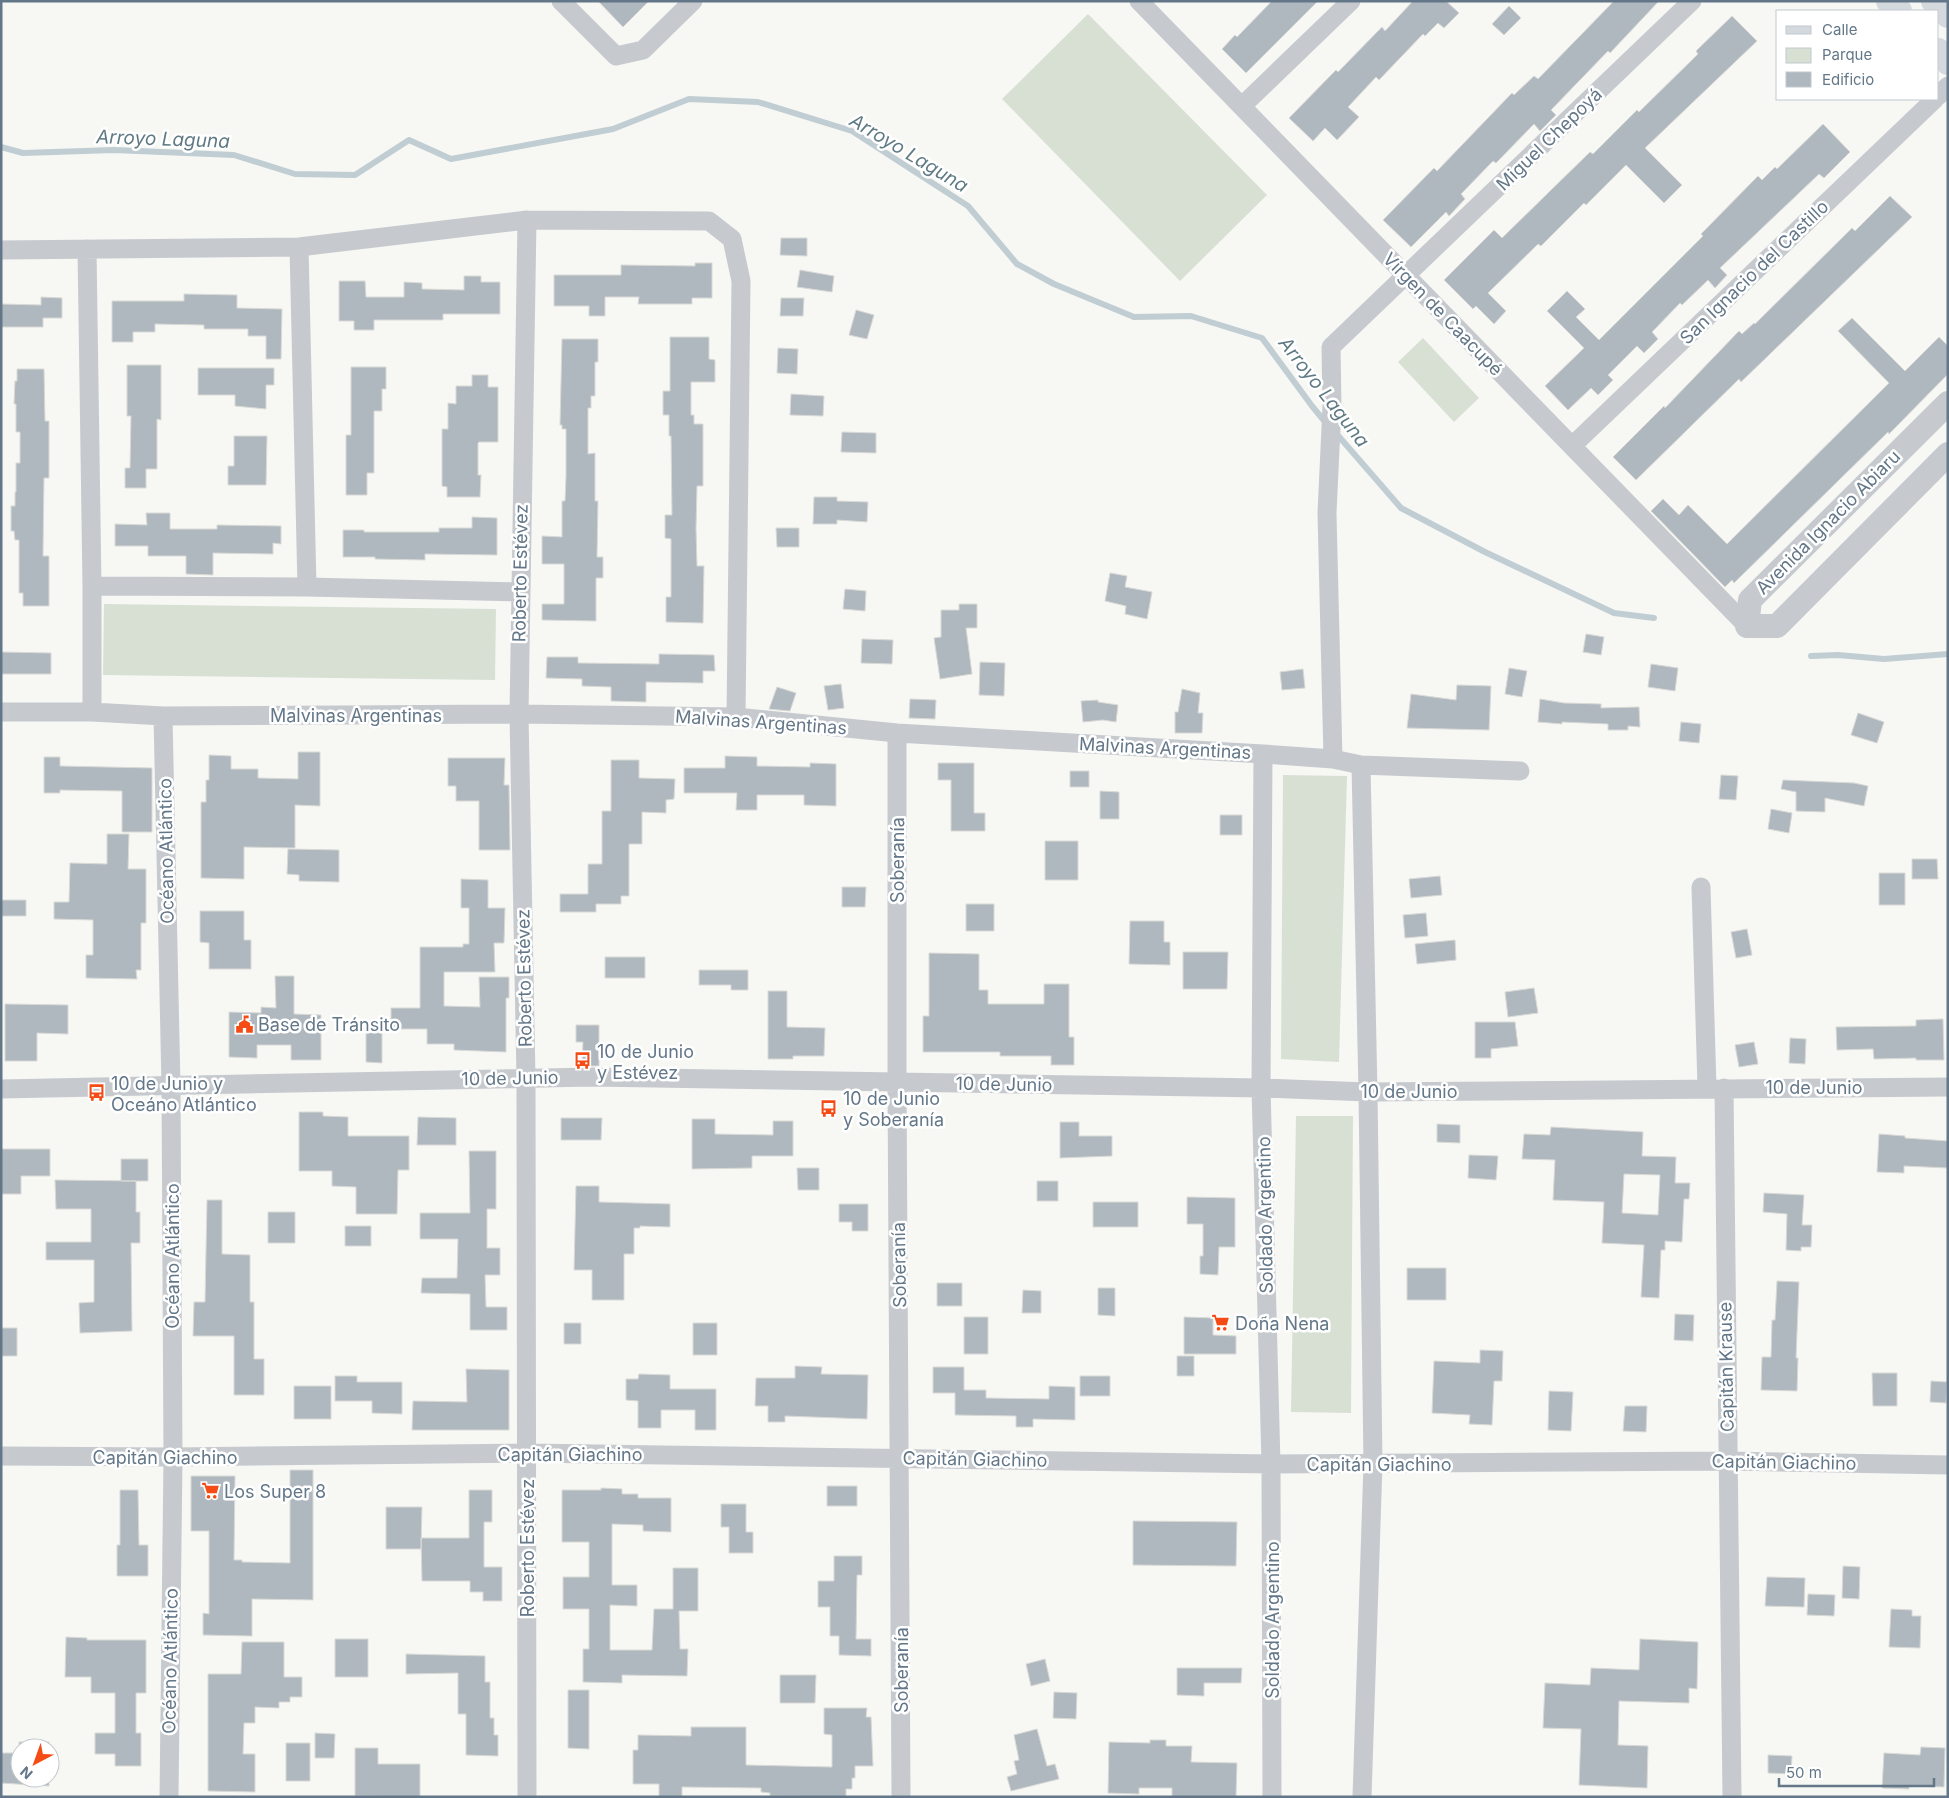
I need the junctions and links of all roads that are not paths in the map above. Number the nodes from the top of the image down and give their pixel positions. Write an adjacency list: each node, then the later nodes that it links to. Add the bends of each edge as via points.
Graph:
1 (561, 1): 2 (street, via 616,56 644,50)
2 (693, 1)
3 (1139, 1): 15 (street, Vírgen de Caacupé)
4 (1351, 1): 15 (street)
5 (1692, 1): 20 (street, Miguel Chepoyá)
6 (1889, 1): 8 (main road)
7 (1934, 1): 9 (main road)
8 (1898, 10)
9 (1948, 16)
10 (1939, 52): 11 (main road)
11 (1948, 62)
12 (1948, 86): 13 (street)
13 (1939, 95)
14 (1934, 100): 22 (street, San Ignacio del Castillo)
15 (1242, 106): 20 (street, Vírgen de Caacupé)
16 (527, 220): 17 (street); 26 (street, Roberto Estévez); 32 (street, via 709,221 732,239 741,281)
17 (300, 247): 18 (street); 25 (street)
18 (87, 249): 19 (street); 24 (street)
19 (1, 250)
20 (1407, 276): 22 (street, Vírgen de Caacupé); 35 (street, Miguel Chepoyá, via 1331,347 1327,513)
21 (1948, 403): 27 (street, Avenida Ignacio Abiaru, via 1750,600)
22 (1572, 446): 27 (street, Vírgen de Caacupé)
23 (1948, 454): 27 (street, Avenida Ignacio Abiaru, via 1777,626)
24 (92, 586): 25 (street); 29 (street)
25 (307, 587): 26 (street)
26 (520, 592): 30 (street, Roberto Estévez)
27 (1747, 626)
28 (1, 712): 29 (street, Malvinas Argentinas)
29 (92, 712): 31 (street, Malvinas Argentinas)
30 (519, 714): 31 (street, Malvinas Argentinas); 32 (street, Malvinas Argentinas); 39 (street, Roberto Estévez)
31 (164, 716): 41 (street, Océano Atlántico)
32 (736, 716): 33 (street, Malvinas Argentinas)
33 (897, 732): 34 (street, Malvinas Argentinas); 40 (street, Soberanía)
34 (1263, 754): 35 (street, Malvinas Argentinas); 43 (street, Soldado Argentino)
35 (1333, 759): 36 (street, Malvinas Argentinas)
36 (1361, 765): 37 (street, Malvinas Argentinas); 46 (street)
37 (1520, 771)
38 (1701, 887): 44 (street, Capitán Krause)
39 (526, 1078): 40 (street, 10 de Junio); 41 (street, 10 de Junio); 47 (street, Roberto Estévez)
40 (897, 1082): 43 (street, 10 de Junio); 50 (street, Soberanía)
41 (171, 1086): 45 (street, 10 de Junio); 49 (street, Océano Atlántico)
42 (1948, 1087): 44 (street, 10 de Junio)
43 (1261, 1088): 46 (street, 10 de Junio); 52 (street, Soldado Argentino)
44 (1715, 1088): 46 (street, 10 de Junio); 51 (street, Capitán Krause)
45 (1, 1089)
46 (1368, 1092): 53 (street)
47 (528, 1453): 49 (street, Capitán Giachino); 50 (street, Capitán Giachino); 56 (street, Roberto Estévez)
48 (1, 1456): 49 (street, Capitán Giachino)
49 (173, 1458): 55 (street, Océano Atlántico)
50 (900, 1458): 52 (street, Capitán Giachino); 57 (street, Soberanía)
51 (1727, 1461): 53 (street, Capitán Giachino); 54 (street, Capitán Giachino); 60 (street, Capitán Krause)
52 (1271, 1464): 53 (street, Capitán Giachino); 58 (street, Soldado Argentino)
53 (1373, 1464): 59 (street)
54 (1948, 1465)
55 (169, 1797)
56 (527, 1797)
57 (902, 1797)
58 (1272, 1797)
59 (1362, 1797)
60 (1732, 1797)

